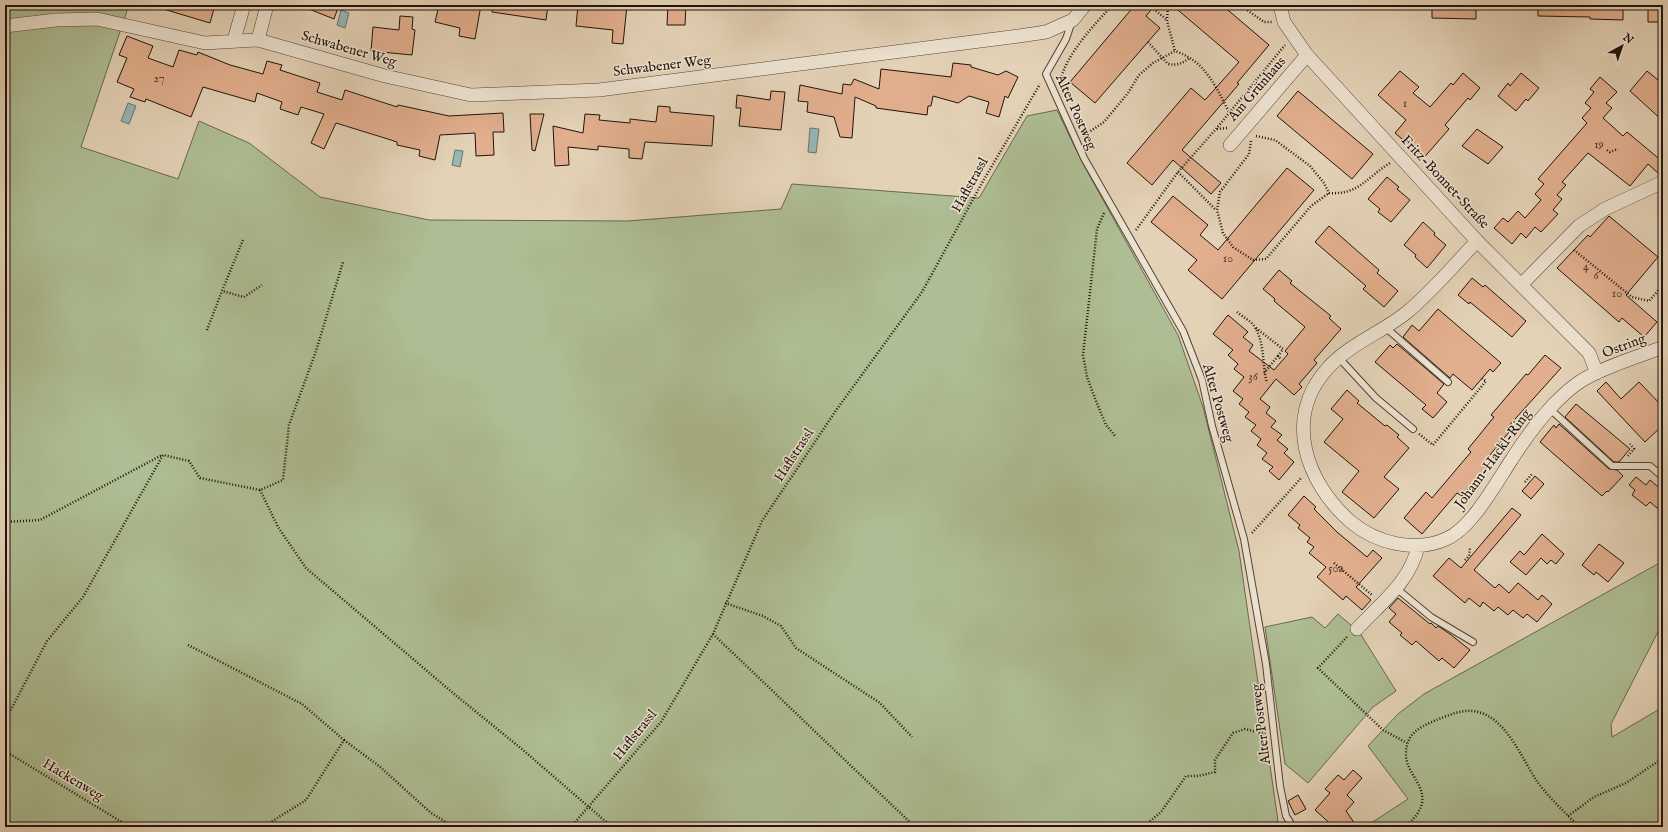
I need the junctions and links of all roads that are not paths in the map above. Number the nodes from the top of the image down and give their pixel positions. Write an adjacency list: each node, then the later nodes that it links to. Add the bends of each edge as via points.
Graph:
1 (244, 5): 7 (street)
2 (267, 5): 8 (street)
3 (1085, 5): 5 (street)
4 (1280, 5): 9 (street, Fritz-Bonnet-Straße, via 1284,22)
5 (1073, 20): 8 (street, Schwabener Weg, via 1046,32 1020,36 599,90 471,95 385,76); 26 (lane, Alter Postweg, via 1066,39 1046,74 1084,158 1183,331 1202,380 1212,426 1244,540 1266,664 1286,816)
6 (5, 26): 7 (street, Schwabener Weg, via 56,20 97,19 205,43)
7 (234, 40): 8 (street, Schwabener Weg)
8 (258, 40)
9 (1307, 55): 10 (street, Am Grünhaus); 12 (street, Fritz-Bonnet-Straße)
10 (1230, 144)
11 (1663, 182): 13 (street, via 1605,209 1579,226)
12 (1477, 241): 13 (street, Fritz-Bonnet-Straße); 14 (street, Johann-Hackl-Ring, via 1417,303)
13 (1521, 284): 17 (street, Fritz-Bonnet-Straße, via 1589,353)
14 (1385, 327): 16 (street, Johann-Hackl-Ring); 18 (lane)
15 (1663, 348): 17 (street, Ostring)
16 (1339, 358): 20 (lane, via 1376,398); 22 (street, Johann-Hackl-Ring, via 1315,386 1303,415 1305,449 1312,469 1329,498 1359,529 1397,544)
17 (1596, 373): 19 (street, Johann-Hackl-Ring, via 1581,381)
18 (1448, 382)
19 (1550, 409): 21 (lane, Johann-Hackl-Ring, via 1612,466 1650,466); 22 (street, Johann-Hackl-Ring, via 1532,430 1482,505 1467,522 1446,539)
20 (1413, 429)
21 (1663, 477)
22 (1418, 546): 23 (street, via 1406,578)
23 (1396, 588): 24 (street); 25 (lane, via 1431,617)
24 (1356, 629)
25 (1473, 642)
26 (1293, 827)

